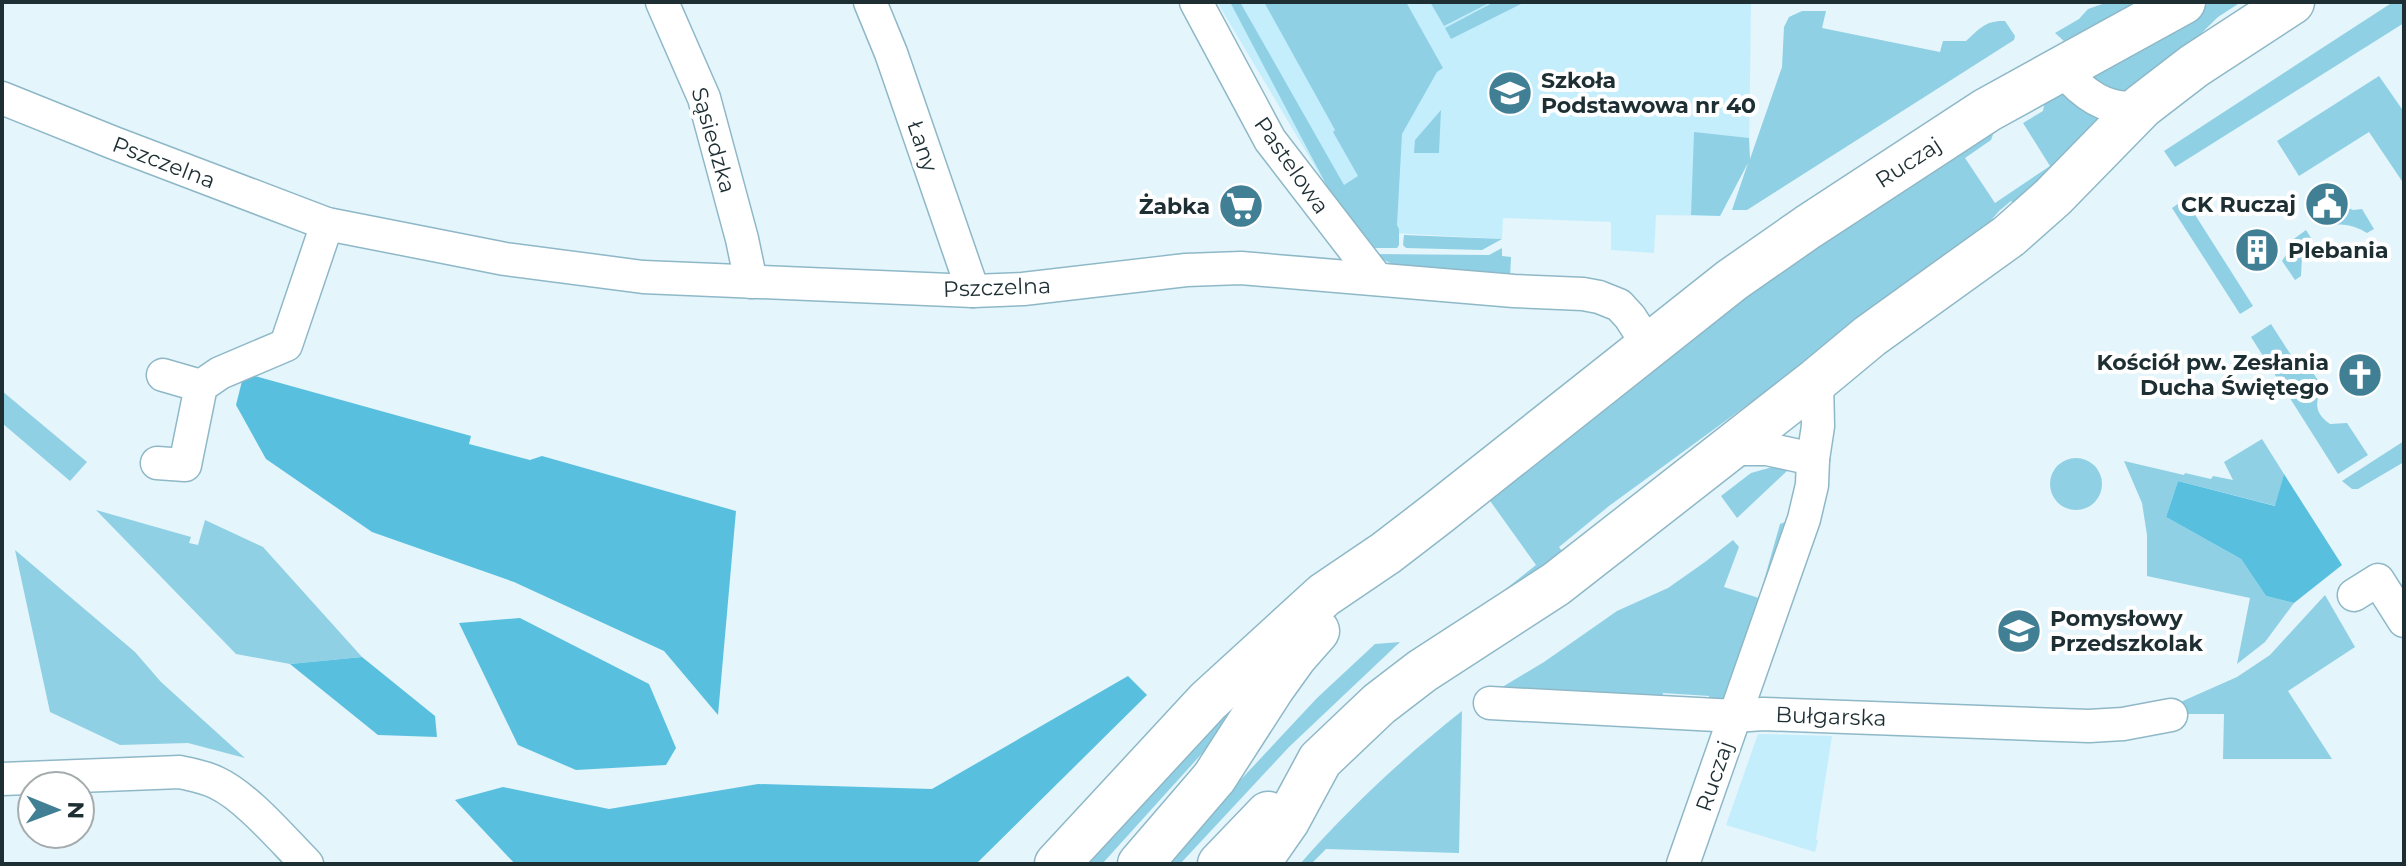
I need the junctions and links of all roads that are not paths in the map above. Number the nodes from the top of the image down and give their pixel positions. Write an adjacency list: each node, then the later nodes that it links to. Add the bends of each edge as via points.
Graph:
1 (662, 2): 11 (street, Sąsiedzka, via 704,98)
2 (870, 2): 12 (street, Łany)
3 (1196, 2): 10 (street, Pastelowa, via 1270,140)
4 (2183, 2): 6 (main road, Ruczaj)
5 (2292, 2): 8 (main road)
6 (2061, 68): 8 (street, via 2092,97 2119,108); 13 (main road, Ruczaj, via 1808,227)
7 (2, 98): 9 (street, Pszczelna)
8 (2142, 106): 15 (main road, via 2009,236)
9 (327, 224): 11 (street, Pszczelna, via 505,259 643,277); 16 (street, via 286,345)
10 (1377, 279): 12 (street, Pszczelna, via 1241,268); 13 (street, Pszczelna, via 1591,295 1619,305)
11 (751, 282): 12 (street, Pszczelna)
12 (973, 291)
13 (1648, 345): 20 (main road, Ruczaj)
14 (163, 375): 16 (street)
15 (1817, 380): 17 (main road); 18 (street, Ruczaj)
16 (201, 386): 19 (street, via 185,465)
17 (1727, 449): 18 (street, via 1767,449); 26 (main road, via 1556,584 1390,696)
18 (1813, 459): 25 (street, Ruczaj, via 1804,519)
19 (157, 463)
20 (1386, 553): 29 (main road, via 1324,595 1208,701); 30 (main road, via 1295,656 1214,778)
21 (2354, 595): 22 (street, via 2378,580)
22 (2404, 621)
23 (1490, 703): 25 (street, Bułgarska)
24 (2171, 715): 25 (street, Bułgarska, via 2089,726)
25 (1735, 716): 33 (street, Ruczaj)
26 (1320, 760): 31 (main road); 32 (main road)
27 (2, 779): 28 (street, via 180,772 208,779 250,807)
28 (307, 864)
29 (1057, 864)
30 (1140, 864)
31 (1220, 864)
32 (1257, 864)
33 (1683, 864)

